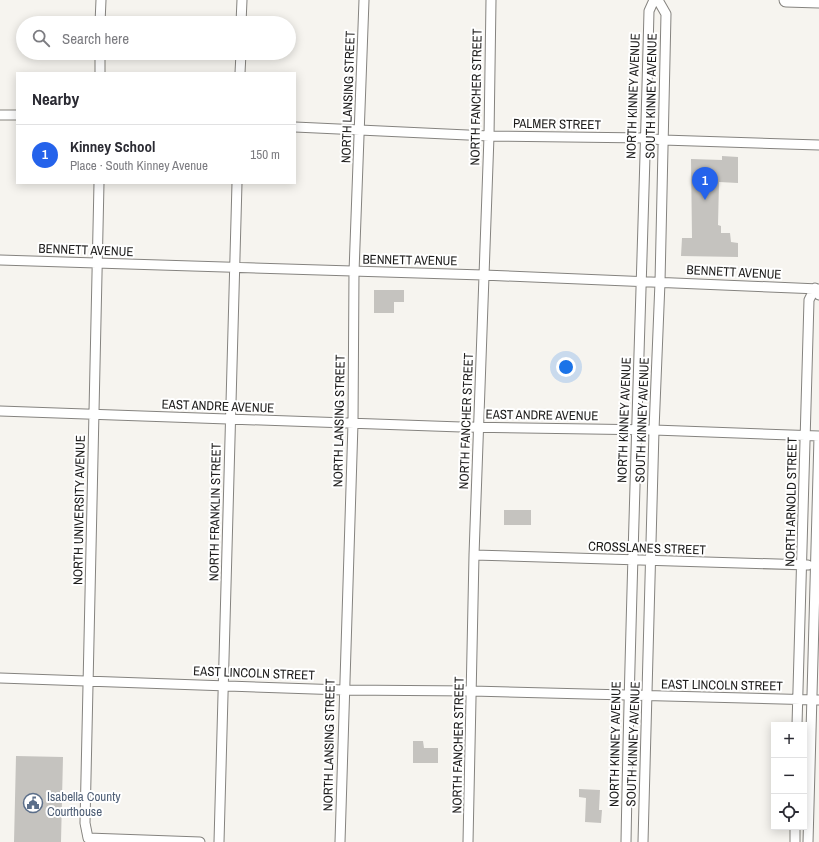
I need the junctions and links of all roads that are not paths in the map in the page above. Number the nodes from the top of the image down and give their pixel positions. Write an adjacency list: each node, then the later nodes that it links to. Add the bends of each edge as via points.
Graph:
1 (101, 0): 9 (street)
2 (242, 0): 10 (street)
3 (364, 0): 18 (street, NORTH LANSING STREET)
4 (491, 0): 19 (street, NORTH FANCHER STREET)
5 (654, 0): 20 (street, NORTH KINNEY AVENUE, via 649,11)
6 (658, 0): 21 (street, SOUTH KINNEY AVENUE, via 666,14)
7 (786, 0): 8 (main road)
8 (819, 1)
9 (100, 16)
10 (241, 16)
11 (100, 60): 13 (street)
12 (241, 60): 14 (street)
13 (100, 72)
14 (240, 72)
15 (0, 115): 16 (street)
16 (16, 116)
17 (296, 127): 18 (street, PALMER STREET)
18 (359, 130): 19 (street, PALMER STREET); 29 (street, NORTH LANSING STREET)
19 (488, 136): 20 (street, PALMER STREET); 30 (street, NORTH FANCHER STREET)
20 (646, 138): 21 (street, PALMER STREET); 31 (street, NORTH KINNEY AVENUE)
21 (664, 140): 23 (street, PALMER STREET); 32 (street, SOUTH KINNEY AVENUE)
22 (819, 142): 23 (street)
23 (819, 145)
24 (99, 184): 27 (street, NORTH UNIVERSITY AVENUE)
25 (237, 184): 28 (street, NORTH FRANKLIN STREET)
26 (0, 260): 27 (street, BENNETT AVENUE)
27 (98, 263): 28 (street, BENNETT AVENUE); 35 (street, NORTH UNIVERSITY AVENUE)
28 (235, 268): 29 (street, BENNETT AVENUE); 36 (street, NORTH FRANKLIN STREET)
29 (354, 272): 30 (street, BENNETT AVENUE); 37 (street, NORTH LANSING STREET)
30 (483, 275): 31 (street, BENNETT AVENUE); 38 (street, NORTH FANCHER STREET)
31 (640, 282): 32 (street, BENNETT AVENUE); 39 (street, NORTH KINNEY AVENUE)
32 (660, 282): 33 (street, BENNETT AVENUE); 40 (street, SOUTH KINNEY AVENUE)
33 (818, 291): 41 (street, NORTH ARNOLD STREET, via 809,300)
34 (0, 411): 35 (street, EAST ANDRE AVENUE)
35 (94, 414): 36 (street, EAST ANDRE AVENUE); 49 (street, NORTH UNIVERSITY AVENUE)
36 (230, 419): 37 (street, EAST ANDRE AVENUE); 50 (street, NORTH FRANKLIN STREET)
37 (353, 423): 38 (street, EAST ANDRE AVENUE); 51 (street, NORTH LANSING STREET)
38 (479, 427): 39 (street, EAST ANDRE AVENUE); 43 (street, NORTH FANCHER STREET)
39 (638, 430): 40 (street, EAST ANDRE AVENUE); 44 (street, NORTH KINNEY AVENUE)
40 (654, 430): 41 (street, EAST ANDRE AVENUE); 45 (street, SOUTH KINNEY AVENUE)
41 (805, 436): 42 (street, EAST ANDRE AVENUE); 46 (street, NORTH ARNOLD STREET)
42 (819, 437): 47 (street, NORTH ARNOLD STREET)
43 (474, 555): 44 (street, CROSSLANES STREET); 52 (street, NORTH FANCHER STREET)
44 (632, 560): 45 (street, CROSSLANES STREET); 53 (street, NORTH KINNEY AVENUE)
45 (651, 561): 46 (street, CROSSLANES STREET); 54 (street, SOUTH KINNEY AVENUE)
46 (802, 565): 47 (street, CROSSLANES STREET); 55 (street, NORTH ARNOLD STREET)
47 (817, 566): 56 (street, NORTH ARNOLD STREET)
48 (0, 678): 49 (street, EAST LINCOLN STREET)
49 (87, 680): 50 (street, EAST LINCOLN STREET); 59 (street, NORTH UNIVERSITY AVENUE, via 85,824 88,838)
50 (225, 684): 51 (street, EAST LINCOLN STREET); 61 (street, NORTH FRANKLIN STREET)
51 (343, 690): 52 (street, EAST LINCOLN STREET); 62 (street, NORTH LANSING STREET)
52 (472, 691): 53 (street, EAST LINCOLN STREET); 63 (street, NORTH FANCHER STREET)
53 (629, 696): 54 (street, EAST LINCOLN STREET); 64 (street, NORTH KINNEY AVENUE)
54 (647, 696): 55 (street, EAST LINCOLN STREET); 65 (street, SOUTH KINNEY AVENUE)
55 (798, 699): 56 (street, EAST LINCOLN STREET); 57 (street, NORTH ARNOLD STREET)
56 (815, 700): 67 (street, NORTH ARNOLD STREET)
57 (797, 722)
58 (795, 830): 66 (street)
59 (143, 841): 60 (street)
60 (200, 842)
61 (219, 842)
62 (340, 842)
63 (468, 842)
64 (626, 842)
65 (643, 842)
66 (795, 842)
67 (808, 842)

